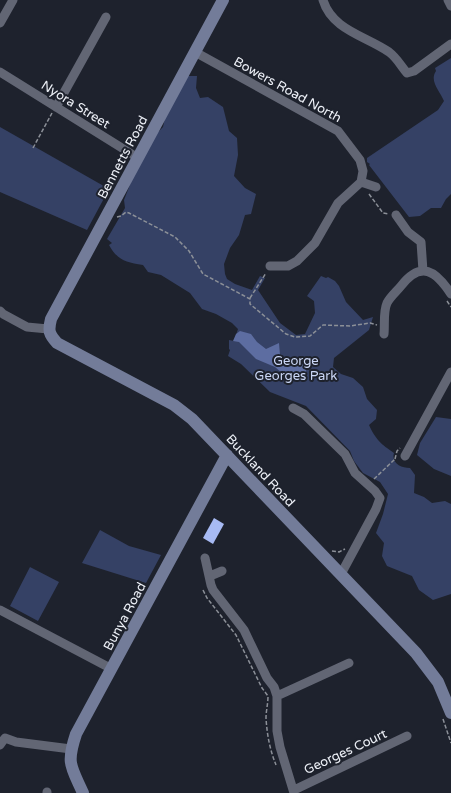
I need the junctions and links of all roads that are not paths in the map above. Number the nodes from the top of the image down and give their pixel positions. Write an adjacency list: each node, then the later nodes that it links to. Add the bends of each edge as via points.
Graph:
1 (13, 0): 7 (street)
2 (223, 0): 9 (street, Bennetts Road)
3 (323, 0): 8 (street, via 330,16 339,25 389,52 407,73 414,72)
4 (448, 0): 5 (street)
5 (451, 6)
6 (106, 17): 11 (street)
7 (0, 23)
8 (451, 44)
9 (195, 52): 12 (street, Bennetts Road); 13 (street, Bowers Road North, via 338,131 360,160)
10 (0, 72): 11 (street, Nyora Street)
11 (56, 107): 12 (street, Nyora Street)
12 (138, 158): 20 (street, Bennetts Road, via 51,319)
13 (364, 183): 14 (street); 16 (street, via 338,203 316,243 297,261 288,266)
14 (376, 187)
15 (396, 215): 17 (street, via 408,232 421,242)
16 (270, 266)
17 (423, 271): 18 (street, via 439,277); 21 (street, via 408,276 388,302)
18 (451, 294)
19 (0, 311): 20 (street, via 27,328)
20 (48, 329): 24 (street, Buckland Road, via 57,343 174,405 192,419)
21 (384, 330)
22 (451, 372): 25 (street)
23 (293, 408): 28 (street, via 304,414 345,454 355,473 380,498)
24 (227, 455): 28 (street, Buckland Road); 32 (street, Bunya Road)
25 (405, 456)
26 (206, 558): 29 (street)
27 (222, 571): 29 (street)
28 (340, 574): 34 (street, Buckland Road, via 427,666 438,682)
29 (210, 576): 33 (street, via 213,590 244,630)
30 (0, 610): 32 (street)
31 (350, 663): 33 (street)
32 (112, 669): 37 (street, Bunya Road, via 76,734)
33 (278, 696): 38 (street, via 277,732)
34 (446, 713)
35 (407, 736): 38 (street, Georges Court)
36 (2, 740): 37 (street)
37 (71, 749): 39 (street, Bunya Road, via 72,769)
38 (294, 791)
39 (83, 793)

